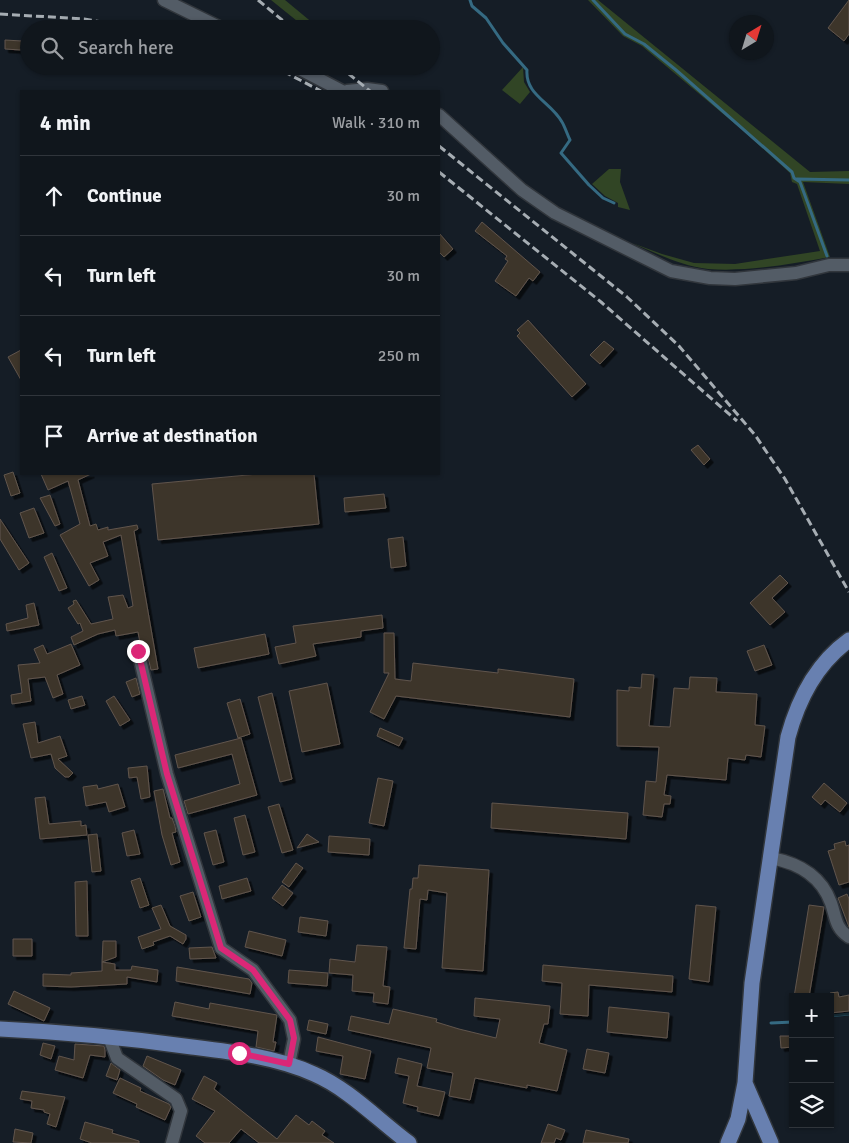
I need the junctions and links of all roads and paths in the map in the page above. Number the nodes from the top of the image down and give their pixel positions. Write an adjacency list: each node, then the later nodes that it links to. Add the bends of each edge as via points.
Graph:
1 (164, 0): 2 (street)
2 (205, 20)
3 (311, 75): 4 (street)
4 (340, 90)
5 (357, 90): 6 (street)
6 (374, 90)
7 (440, 116): 8 (street, via 522,190 555,212 671,271 735,279)
8 (849, 265)
9 (849, 640): 11 (main road, via 818,672 795,710 788,737)
10 (138, 651): 15 (street, via 167,774 221,948 253,970 290,1020 294,1038)
11 (771, 858): 12 (street, via 799,866 818,881 826,892 840,930); 16 (main road, via 752,983)
12 (849, 937)
13 (0, 1029): 14 (main road)
14 (109, 1037): 15 (main road, via 239,1053); 17 (street, via 116,1058 176,1100 181,1111)
15 (289, 1064): 18 (main road, via 336,1085)
16 (746, 1083): 19 (main road, via 738,1119); 20 (main road)
17 (172, 1143)
18 (407, 1143)
19 (728, 1143)
20 (770, 1143)

